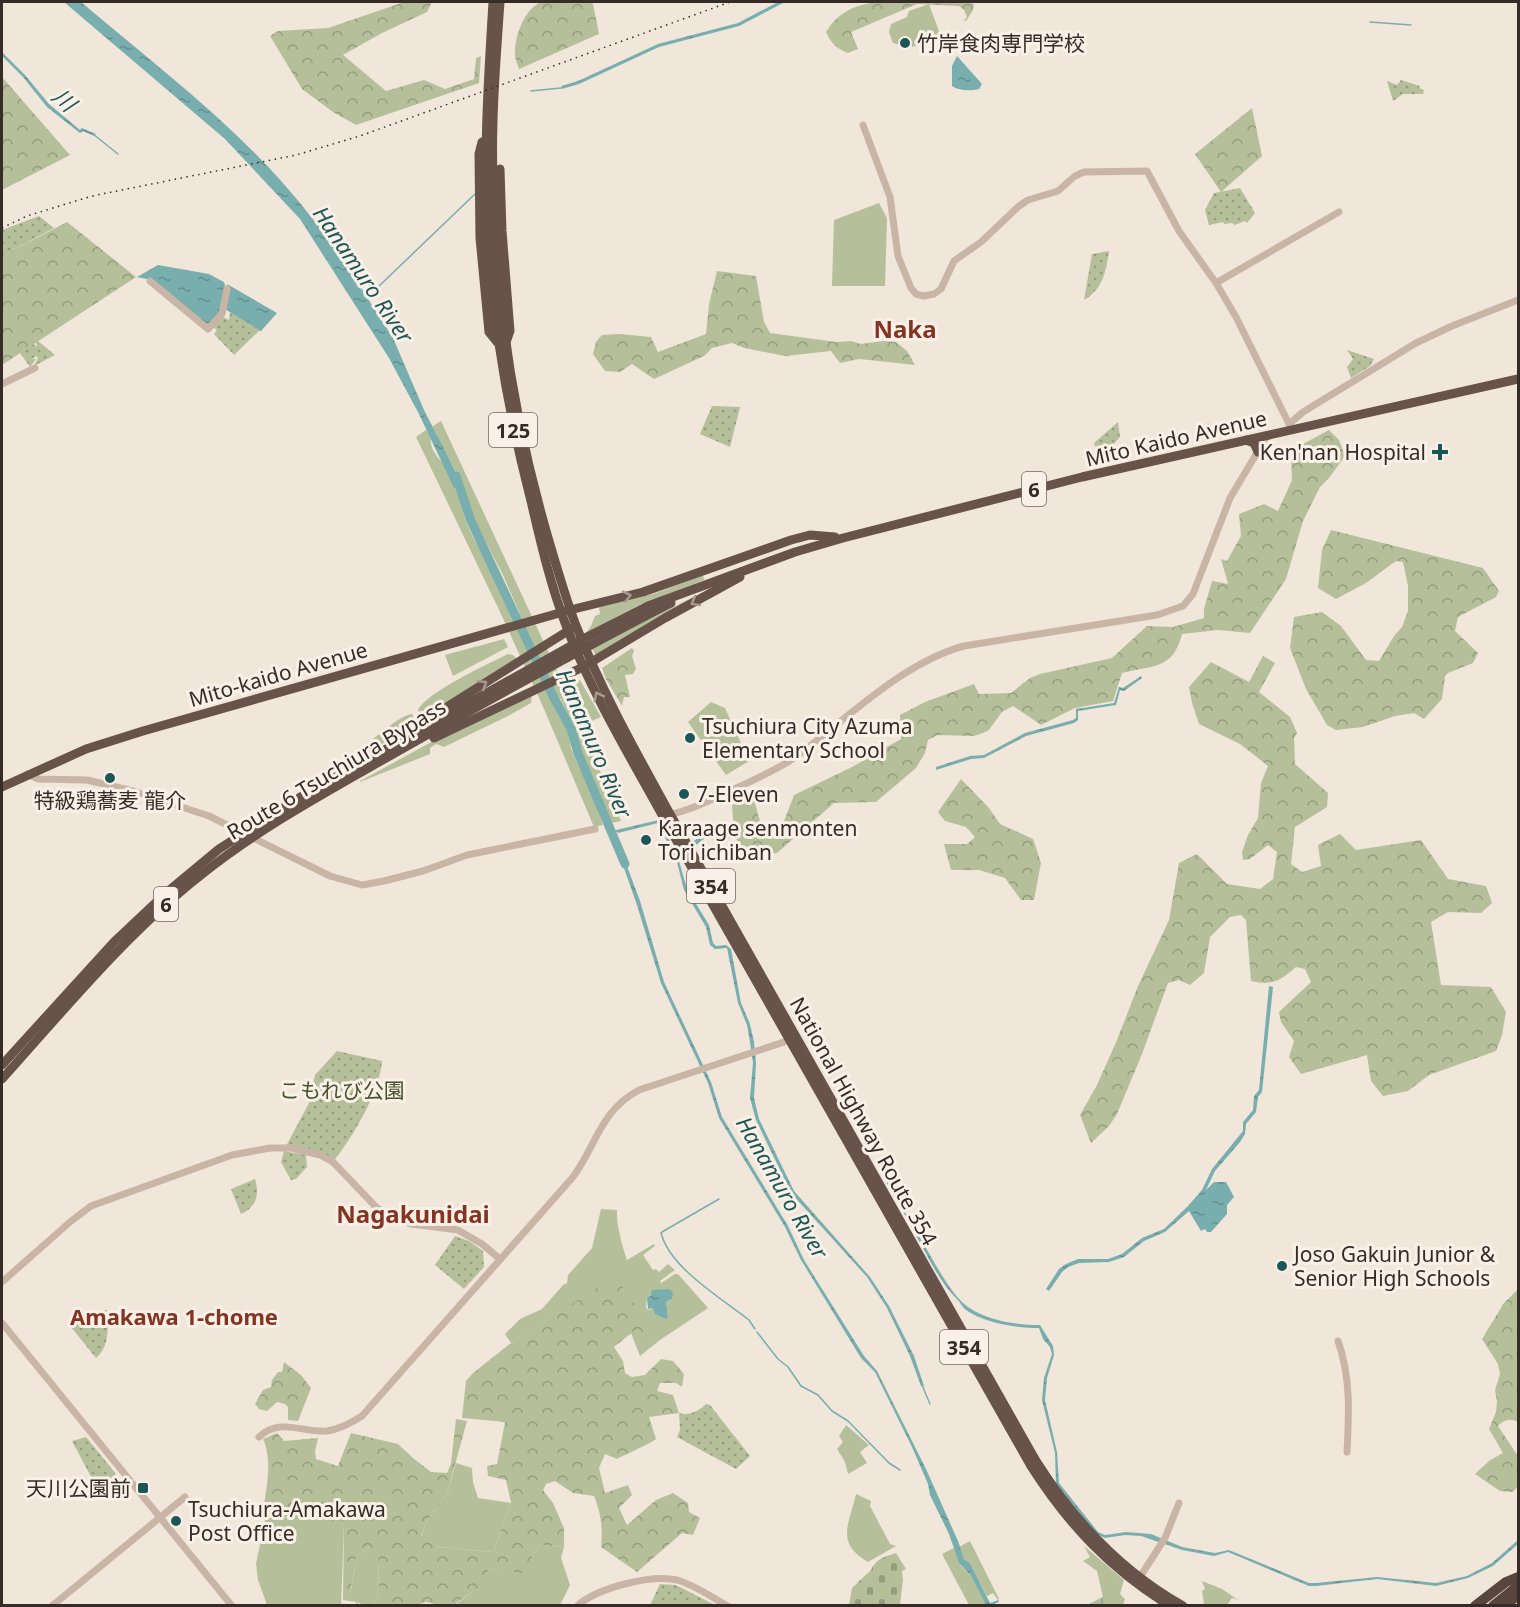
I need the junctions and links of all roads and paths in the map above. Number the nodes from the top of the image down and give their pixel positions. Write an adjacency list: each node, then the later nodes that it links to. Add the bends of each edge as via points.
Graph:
1 (493, 2): 3 (highway, 125)
2 (500, 2): 3 (highway, 125)
3 (493, 56): 12 (highway, 125, via 492,242)
4 (863, 125): 9 (street, via 890,197 897,256 916,294 934,294 954,261 1019,206 1058,191 1081,173 1098,170 1148,171 1179,231)
5 (482, 142): 12 (highway, via 480,238 489,332)
6 (500, 169): 12 (highway, via 510,331)
7 (1339, 212): 9 (street)
8 (150, 281): 10 (street, via 208,329 222,314)
9 (1216, 283): 16 (street, via 1254,350)
10 (227, 289)
11 (1518, 300): 16 (street, via 1416,343 1303,412)
12 (502, 345): 22 (highway, 125)
13 (35, 368): 15 (street)
14 (1518, 379): 16 (highway, Mito Kaido Avenue / 6)
15 (2, 384)
16 (1290, 427): 17 (highway, Mito Kaido Avenue / 6)
17 (1267, 435): 18 (highway, Mito Kaido Avenue / 6); 19 (street)
18 (1246, 440): 19 (highway, via 1254,443); 20 (highway, Mito Kaido Avenue / 6)
19 (1258, 452): 32 (street, via 1230,498 1193,594 1183,606 1157,615 943,652 905,673 794,758 695,808)
20 (843, 538): 21 (highway, Route 6 Tsuchiura Bypass / 6); 22 (highway, Mito-kaido Avenue, one-way to 20, via 671,583 791,540 810,535)
21 (765, 563): 24 (highway, one-way to 24); 25 (highway, Route 6 Tsuchiura Bypass / 6, via 712,582)
22 (566, 612): 23 (highway, National Highway Route 354 / 354); 26 (highway, Mito-kaido Avenue, via 143,731)
23 (572, 628): 24 (highway, National Highway Route 354 / 354); 28 (highway, one-way to 23)
24 (584, 667): 27 (highway); 32 (highway, National Highway Route 354 / 354, via 612,724)
25 (530, 674): 27 (highway, Route 6 Tsuchiura Bypass / 6); 28 (highway, Route 6 Tsuchiura Bypass / 6)
26 (45, 767): 29 (highway, Mito-kaido Avenue); 30 (street)
27 (364, 771): 36 (highway, Route 6 Tsuchiura Bypass / 6, via 267,827 172,899)
28 (345, 772): 35 (highway, Route 6 Tsuchiura Bypass / 6, via 263,819 187,875 114,942)
29 (28, 774): 30 (street); 31 (highway, Mito-kaido Avenue)
30 (49, 779): 33 (street, via 87,780 209,816 330,876 362,885 432,868 466,855)
31 (2, 787)
32 (666, 815): 34 (highway, National Highway Route 354 / 354)
33 (595, 829)
34 (793, 1039): 37 (street, via 639,1090 614,1108 573,1177); 46 (highway, National Highway Route 354 / 354, via 1048,1480 1087,1530); 53 (highway, National Highway Route 354 / 354, via 1031,1466 1082,1535 1108,1560)
35 (2, 1065)
36 (2, 1079)
37 (500, 1259): 38 (street, via 458,1230 394,1218 376,1207 333,1162 320,1155 270,1148 232,1155 92,1206); 41 (street, via 362,1416 335,1429 278,1427)
38 (2, 1282)
39 (2, 1323): 45 (street)
40 (1338, 1341): 42 (street, via 1349,1396)
41 (259, 1437)
42 (1347, 1452)
43 (185, 1497): 45 (street)
44 (1179, 1503): 46 (street, via 1165,1538)
45 (160, 1517): 49 (street); 50 (street)
46 (1140, 1577): 54 (highway, National Highway Route 354 / 354)
47 (1518, 1581): 55 (highway, via 1506,1582); 56 (highway); 57 (highway)
48 (1518, 1595): 58 (highway)
49 (52, 1605)
50 (232, 1605)
51 (577, 1605): 52 (street, via 599,1592 661,1579 687,1584)
52 (728, 1605)
53 (1170, 1605)
54 (1183, 1605)
55 (1475, 1605)
56 (1486, 1605)
57 (1493, 1605)
58 (1505, 1605)

